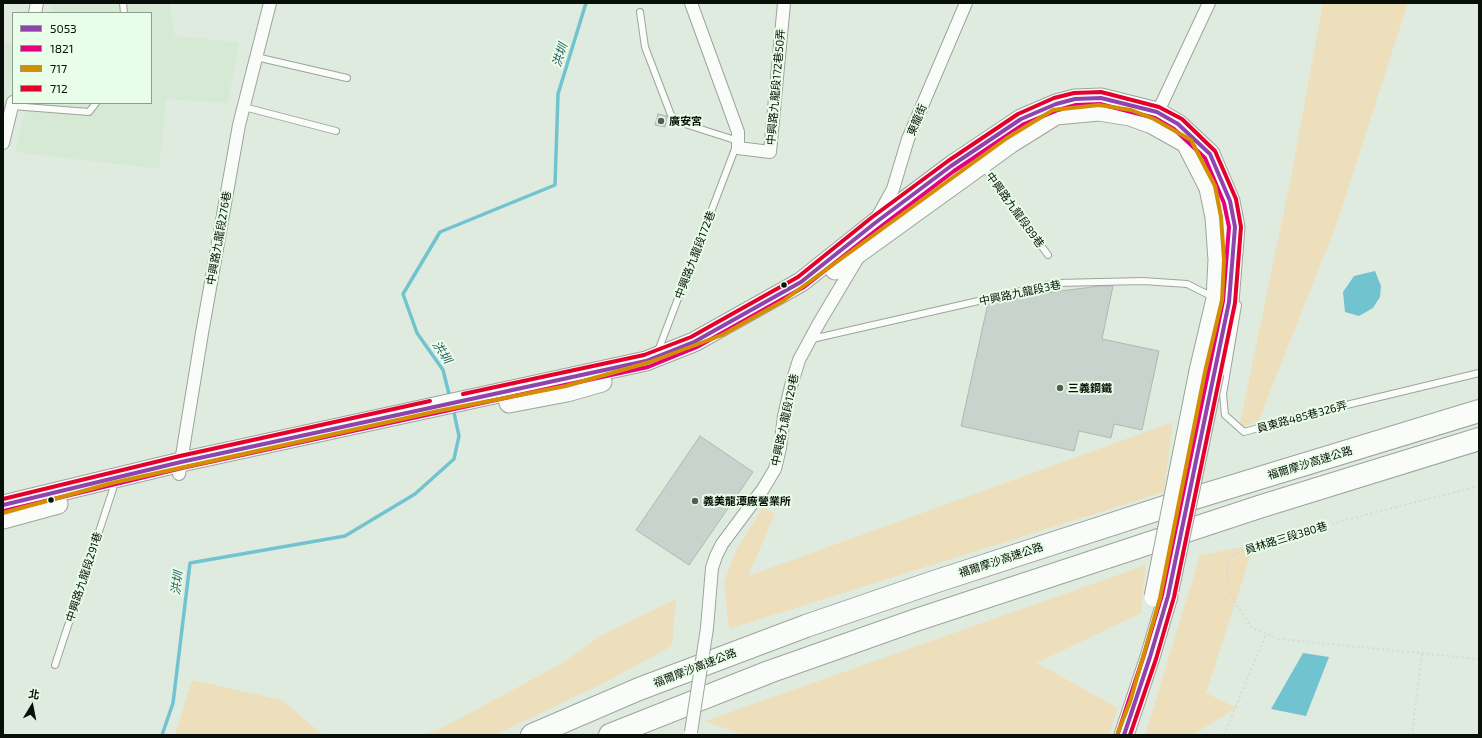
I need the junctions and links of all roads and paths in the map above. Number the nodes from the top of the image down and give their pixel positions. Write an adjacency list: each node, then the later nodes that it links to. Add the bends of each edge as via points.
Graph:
1 (270, 3): 7 (street, 中興路九龍段276巷)
2 (691, 3): 14 (street, via 738,132)
3 (784, 3): 14 (street, 中興路九龍段172巷50弄, via 770,152 738,148)
4 (966, 3): 17 (street, 東龍街, via 908,139 892,189)
5 (1209, 3): 12 (street)
6 (640, 12): 14 (lane, via 645,47 671,115 685,124)
7 (256, 57): 8 (lane); 11 (street, 中興路九龍段276巷)
8 (347, 78)
9 (12, 104): 10 (lane, via 89,112); 15 (street)
10 (95, 104)
11 (244, 107): 13 (lane); 25 (street, 中興路九龍段276巷)
12 (1154, 118): 16 (main road, via 1098,111 1056,115); 17 (main road, via 1102,98 1075,99 1056,104 1021,119 952,166); 19 (main road, via 1186,143 1209,188 1216,224)
13 (336, 131)
14 (738, 141): 21 (lane, 中興路九龍段172巷)
15 (3, 143)
16 (982, 164): 17 (main road); 18 (lane, 中興路九龍段89巷)
17 (869, 237): 20 (street, 中興路九龍段129巷); 21 (main road, via 801,282); 21 (main road, via 786,306 725,340)
18 (1048, 255)
19 (1223, 300): 20 (lane, 中興路九龍段3巷, via 1187,284 1143,281 1057,283); 22 (lane, 員東路485巷326弄, via 1238,305 1223,394 1225,415 1244,432); 30 (main road, bridge)
20 (810, 339): 35 (street, 中興路九龍段129巷, bridge, via 799,360 791,386 775,469 722,544 712,568 707,628)
21 (654, 363): 25 (main road, via 567,392 435,412)
22 (1479, 373)
23 (1479, 411): 36 (highway, 福爾摩沙高速公路, via 1168,506 934,582 806,626 639,689)
24 (1479, 439): 37 (highway, via 1255,508 916,620 769,672)
25 (180, 468): 27 (main road); 28 (main road)
26 (1479, 486): 31 (path, 員林路三段380巷, via 1295,533 1234,554 1227,565 1227,582 1236,605 1252,628)
27 (113, 490): 29 (main road); 34 (lane, 中興路九龍段291巷)
28 (3, 504)
29 (3, 519)
30 (1161, 596): 38 (main road); 39 (main road, via 1150,657)
31 (1266, 634): 32 (path, 員林路三段380巷, via 1278,639); 40 (path)
32 (1422, 654): 33 (path, 員林路三段380巷); 41 (path)
33 (1479, 659)
34 (55, 665)
35 (690, 734)
36 (532, 735)
37 (610, 735)
38 (1111, 735)
39 (1124, 735)
40 (1224, 735)
41 (1412, 735)

